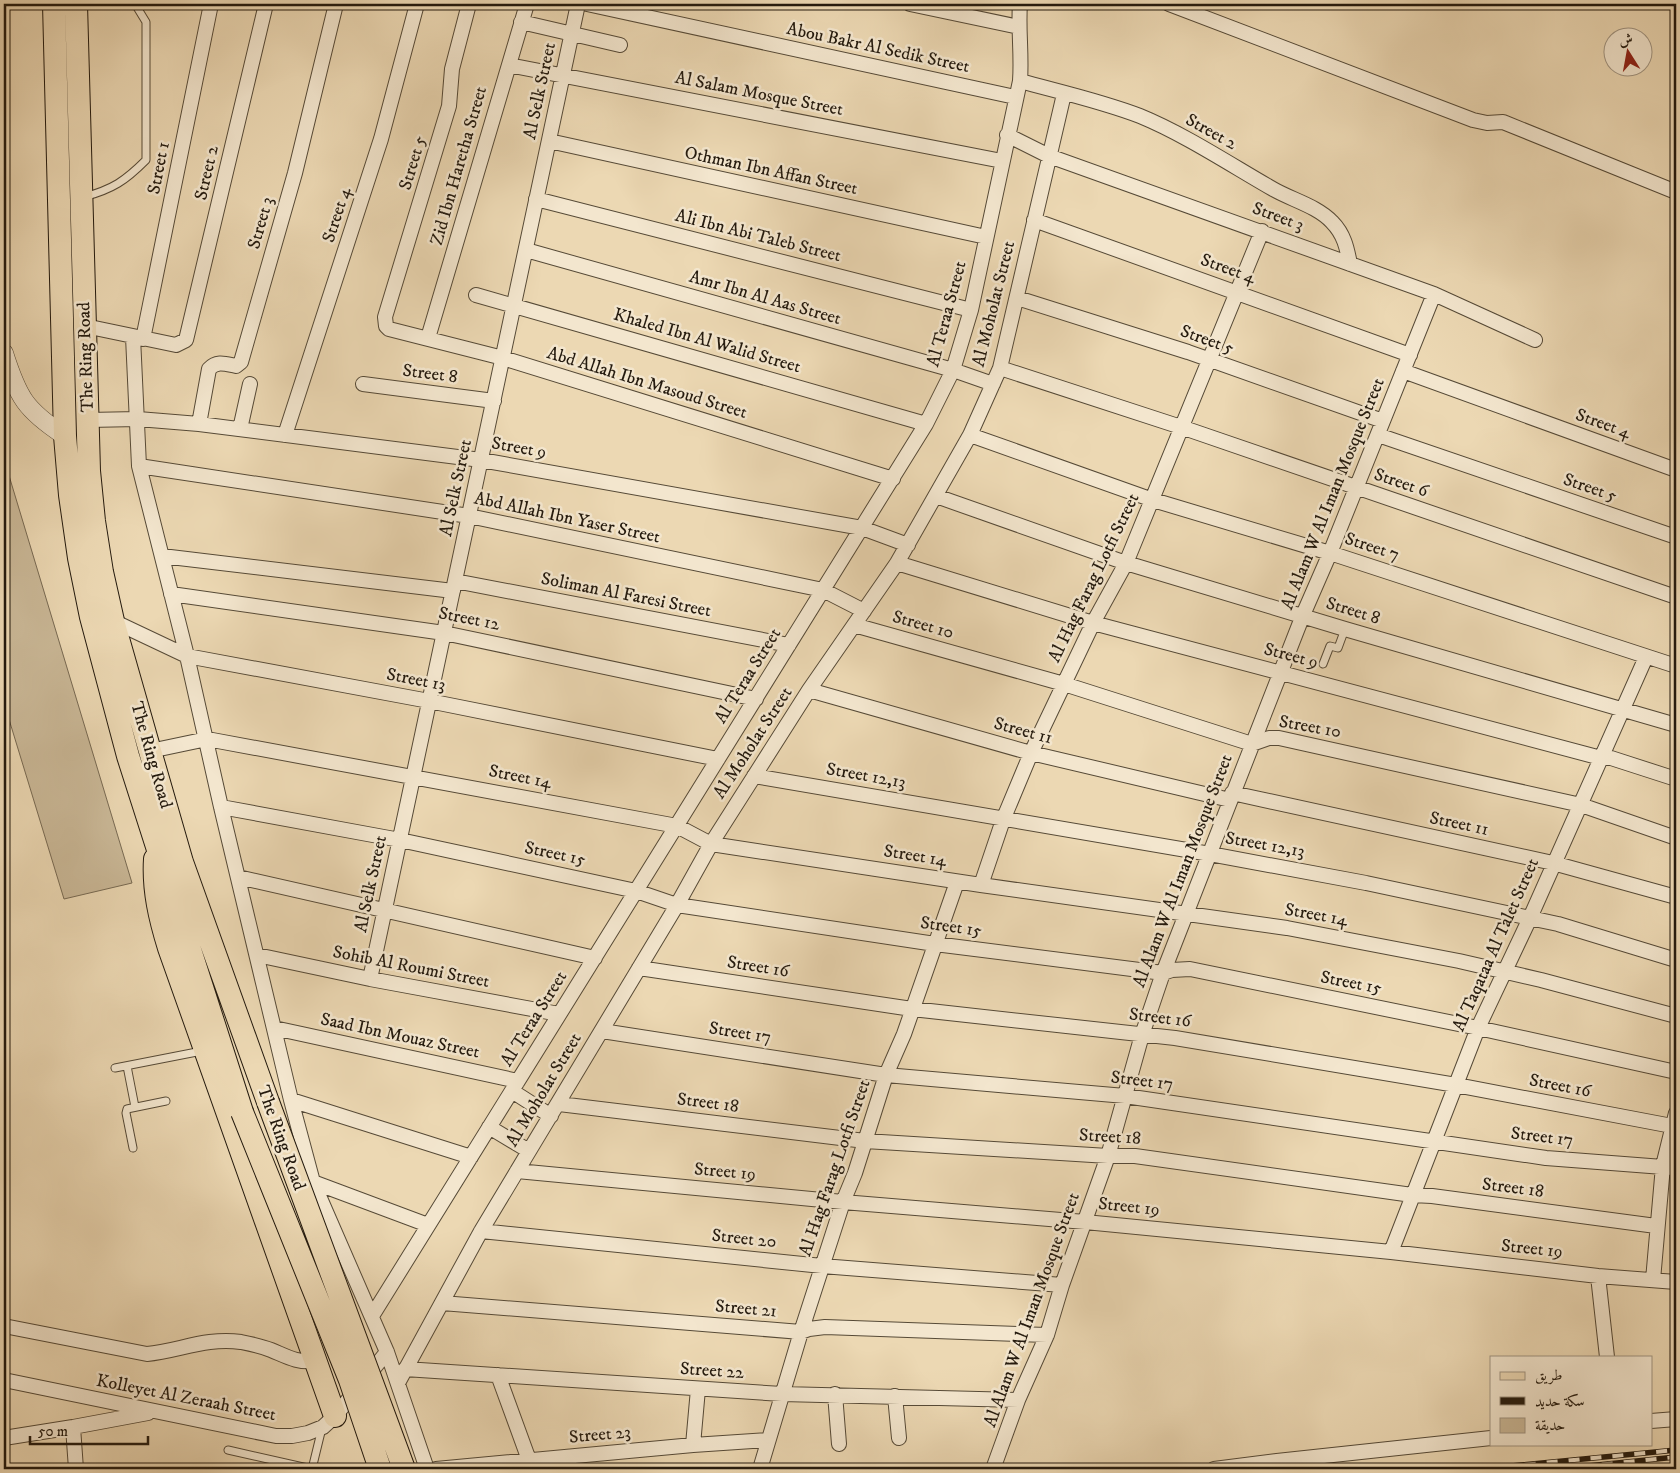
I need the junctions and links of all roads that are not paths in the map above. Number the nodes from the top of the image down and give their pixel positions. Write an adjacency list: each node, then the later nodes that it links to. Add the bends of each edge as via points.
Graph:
1 (54, 4): 69 (main road, The Ring Road)
2 (76, 4): 30 (main road, The Ring Road)
3 (135, 4): 30 (lane, via 146,22 146,160 128,178 106,191)
4 (211, 4): 45 (street, Street 1)
5 (266, 4): 45 (street, Street 2, via 189,335 176,345)
6 (336, 4): 62 (street, Street 3, via 242,362 236,366 213,364 209,369)
7 (417, 4): 66 (street, Street 4, via 381,140)
8 (469, 4): 44 (street, Street 5, via 453,63 449,106 385,317)
9 (527, 4): 16 (street, Zid Ibn Haretha Street)
10 (578, 4): 18 (street, Al Selk Street)
11 (588, 4): 24 (street, Abou Bakr Al Sedik Street)
12 (910, 4): 17 (street)
13 (1020, 4): 17 (street, Al Teraa Street)
14 (1169, 4): 15 (street)
15 (1195, 8): 29 (street, via 1472,120 1503,122)
16 (521, 22): 18 (street); 20 (street, Zid Ibn Haretha Street)
17 (1019, 26): 22 (street, Al Teraa Street)
18 (572, 34): 19 (street); 21 (street, Al Selk Street)
19 (620, 45)
20 (509, 64): 21 (street, Al Salam Mosque Street); 46 (street, Zid Ibn Haretha Street)
21 (563, 75): 26 (street, Al Selk Street); 28 (street, Al Salam Mosque Street)
22 (1020, 80): 23 (street, Street 2); 24 (street, Al Teraa Street)
23 (1064, 94): 27 (street, Al Moholat Street); 36 (street, Street 2, via 1141,117 1321,213 1342,235)
24 (1015, 97): 25 (street, Al Teraa Street)
25 (1007, 135): 27 (street, Street 3); 28 (street, Al Teraa Street)
26 (549, 141): 31 (street, Al Selk Street); 34 (street, Othman Ibn Affan Street)
27 (1049, 156): 32 (street, Al Moholat Street); 33 (street, Street 3)
28 (1002, 161): 34 (street, Al Teraa Street)
29 (1676, 192)
30 (81, 198): 43 (main road, The Ring Road)
31 (536, 199): 35 (street, Al Selk Street); 42 (street, Ali Ibn Abi Taleb Street)
32 (1034, 220): 37 (street, Street 4); 40 (street, Al Moholat Street)
33 (1262, 231): 36 (street, Street 3); 37 (street, Al Hag Farag Lotfi Street)
34 (986, 237): 42 (street, Al Teraa Street)
35 (526, 250): 41 (street, Al Selk Street); 53 (street, Amr Ibn Al Aas Street)
36 (1350, 264): 38 (street, Street 3)
37 (1237, 292): 49 (street, Street 4); 51 (street, Al Hag Farag Lotfi Street)
38 (1434, 294): 47 (street, Street 3); 49 (street, Al Alam W Al Iman Mosque Street)
39 (476, 295): 41 (street, Khaled Ibn Al Walid Street)
40 (1017, 298): 51 (street, Street 5); 52 (street, Al Moholat Street)
41 (514, 305): 50 (street, Al Selk Street); 63 (street, Khaled Ibn Al Walid Street)
42 (971, 310): 53 (street, Al Teraa Street)
43 (85, 326): 45 (street); 60 (main road, The Ring Road)
44 (389, 329): 46 (street, Abd Allah Ibn Masoud Street)
45 (138, 338): 59 (street, Street 1)
46 (428, 338): 50 (street, Abd Allah Ibn Masoud Street)
47 (1535, 340)
48 (4, 353): 69 (street, via 12,380 30,409 42,422)
49 (1410, 355): 54 (street, Al Alam W Al Iman Mosque Street)
50 (503, 358): 58 (street, Al Selk Street); 73 (street, Abd Allah Ibn Masoud Street)
51 (1208, 360): 61 (street, Street 5); 64 (street, Al Hag Farag Lotfi Street)
52 (1000, 368): 57 (street, Al Moholat Street); 64 (street, Street 6)
53 (953, 370): 57 (street, Amr Ibn Al Aas Street); 63 (street, Al Teraa Street)
54 (1403, 371): 61 (street, Al Alam W Al Iman Mosque Street); 72 (street, Street 4)
55 (250, 384): 65 (street)
56 (362, 384): 58 (street, Street 8)
57 (993, 384): 67 (street, Al Moholat Street)
58 (494, 401): 70 (street, Al Selk Street)
59 (138, 418): 60 (street, Street 9); 62 (street, Street 9); 71 (street, Street 1)
60 (88, 420): 91 (main road, The Ring Road, via 94,521)
61 (1383, 421): 68 (street, Al Alam W Al Iman Mosque Street)
62 (199, 424): 65 (street, Street 9)
63 (926, 424): 73 (street, Al Teraa Street)
64 (1181, 427): 74 (street, Street 6); 76 (street, Al Hag Farag Lotfi Street)
65 (240, 429): 66 (street, Street 9)
66 (285, 434): 70 (street, Street 9)
67 (970, 435): 75 (street, Al Moholat Street); 76 (street, Street 7)
68 (1378, 435): 74 (street, Al Alam W Al Iman Mosque Street); 79 (street, Street 5)
69 (65, 436): 122 (main road, The Ring Road, via 78,558 91,617 128,756)
70 (481, 460): 77 (street, Al Selk Street); 78 (street, Street 9)
71 (139, 466): 77 (street, Abd Allah Ibn Yaser Street); 82 (street, Street 1)
72 (1676, 470)
73 (893, 479): 78 (street, Al Teraa Street)
74 (1356, 488): 81 (street, Al Alam W Al Iman Mosque Street); 88 (street, Street 6)
75 (936, 496): 80 (street, Al Moholat Street); 84 (street, Street 8)
76 (1153, 500): 81 (street, Street 7); 84 (street, Al Hag Farag Lotfi Street)
77 (469, 516): 85 (street, Al Selk Street); 86 (street, Abd Allah Ibn Yaser Street)
78 (862, 528): 80 (street, Street 9); 86 (street, Al Teraa Street)
79 (1676, 537)
80 (908, 545): 83 (street, Al Moholat Street)
81 (1330, 553): 90 (street, Al Alam W Al Iman Mosque Street); 98 (street, Street 7)
82 (162, 556): 85 (street, Soliman Al Faresi Street); 87 (street, Street 1)
83 (897, 563): 89 (street, Al Moholat Street); 92 (street, Street 9)
84 (1126, 563): 90 (street, Street 8); 92 (street, Al Hag Farag Lotfi Street)
85 (454, 586): 95 (street, Al Selk Street); 96 (street, Soliman Al Faresi Street)
86 (824, 590): 89 (street, Abd Allah Ibn Yaser Street); 96 (street, Al Teraa Street)
87 (171, 594): 95 (street, Street 12); 97 (street, Street 1)
88 (1676, 597)
89 (864, 611): 93 (street, Al Moholat Street)
90 (1303, 615): 94 (street, Street 8); 101 (street, Al Alam W Al Iman Mosque Street)
91 (113, 621): 97 (street, Street 13); 110 (main road, The Ring Road)
92 (1093, 622): 101 (street, Street 9); 102 (street, Al Hag Farag Lotfi Street)
93 (854, 626): 102 (street, Street 10); 103 (street, Al Moholat Street)
94 (1345, 629): 99 (lane, via 1338,648 1330,646); 106 (street, Street 8)
95 (444, 633): 104 (street, Street 12); 105 (street, Al Selk Street)
96 (789, 646): 104 (street, Al Teraa Street)
97 (187, 656): 105 (street, Street 13); 108 (street, Street 1)
98 (1646, 656): 100 (street, Street 7); 106 (street, Al Taqataa Al Talet Street)
99 (1323, 664)
100 (1676, 666)
101 (1281, 673): 109 (street, Al Alam W Al Iman Mosque Street); 112 (street, Street 9)
102 (1064, 684): 109 (street, Street 10); 111 (street, Al Hag Farag Lotfi Street)
103 (809, 690): 111 (street, Street 11); 115 (street, Al Moholat Street)
104 (756, 699): 113 (street, Al Teraa Street)
105 (429, 701): 113 (street, Street 13); 114 (street, Al Selk Street)
106 (1622, 709): 107 (street, Street 8); 112 (street, Al Taqataa Al Talet Street)
107 (1676, 725)
108 (207, 739): 110 (street, Street 14); 114 (street, Street 14); 119 (street, Street 1)
109 (1252, 744): 117 (street, Al Alam W Al Iman Mosque Street); 118 (street, Street 10, via 1278,738)
110 (150, 751): 221 (main road, The Ring Road, bridge, via 182,862)
111 (1031, 753): 117 (street, Street 11); 120 (street, Al Hag Farag Lotfi Street)
112 (1601, 758): 116 (street, Street 9, via 1619,760); 118 (street, Al Taqataa Al Talet Street)
113 (718, 759): 121 (street, Al Teraa Street)
114 (414, 776): 121 (street, Street 14); 124 (street, Al Selk Street)
115 (754, 776): 120 (street, Street 12,13); 125 (street, Al Moholat Street)
116 (1676, 779)
117 (1231, 796): 126 (street, Al Alam W Al Iman Mosque Street); 127 (street, Street 11)
118 (1581, 805): 123 (street, Street 10); 127 (street, Al Taqataa Al Talet Street)
119 (221, 807): 124 (street, Street 15); 128 (street, Street 1)
120 (1003, 820): 126 (street, Street 12,13); 130 (street, Al Hag Farag Lotfi Street)
121 (677, 826): 125 (street, Street 14); 131 (street, Al Teraa Street)
122 (156, 838): 152 (main road, via 154,876 158,912); 220 (main road, The Ring Road, bridge, via 242,1112 350,1380)
123 (1676, 838)
124 (400, 840): 131 (street, Street 15); 134 (street, Al Selk Street)
125 (711, 844): 129 (street, Street 14); 133 (street, Al Moholat Street)
126 (1210, 854): 135 (street, Al Alam W Al Iman Mosque Street); 136 (street, Street 12,13)
127 (1553, 864): 132 (street, Street 11); 136 (street, Al Taqataa Al Talet Street)
128 (238, 877): 134 (street); 138 (street, Street 1)
129 (957, 882): 130 (street, Street 14); 137 (street, Al Hag Farag Lotfi Street)
130 (981, 885): 135 (street, Street 14)
131 (636, 890): 133 (street, Street 15); 139 (street, Al Teraa Street)
132 (1676, 897)
133 (677, 905): 137 (street, Street 15); 141 (street, Al Moholat Street)
134 (385, 910): 139 (street); 144 (street, Al Selk Street)
135 (1186, 915): 142 (street, Street 14, via 1287,928); 143 (street, Al Alam W Al Iman Mosque Street)
136 (1530, 918): 140 (street, Street 12,13); 142 (street, Al Taqataa Al Talet Street)
137 (935, 944): 143 (street, Street 15); 145 (street, Al Hag Farag Lotfi Street)
138 (257, 955): 144 (street, Sohib Al Roumi Street); 148 (street, Street 1)
139 (595, 958): 146 (street, Al Teraa Street)
140 (1676, 960)
141 (639, 968): 145 (street, Street 16); 150 (street, Al Moholat Street)
142 (1504, 972): 147 (street, Street 14); 149 (street, Al Taqataa Al Talet Street)
143 (1163, 974): 149 (street, Street 15, via 1190,969); 151 (street, Al Alam W Al Iman Mosque Street)
144 (370, 979): 146 (street, Sohib Al Roumi Street)
145 (912, 1009): 151 (street, Street 16); 156 (street, Al Hag Farag Lotfi Street)
146 (559, 1014): 157 (street, Al Teraa Street)
147 (1676, 1016)
148 (274, 1028): 157 (street, Saad Ibn Mouaz Street); 160 (street, Street 1)
149 (1478, 1028): 155 (street, Street 15); 158 (street, Al Taqataa Al Talet Street)
150 (602, 1031): 156 (street, Street 17); 162 (street, Al Moholat Street)
151 (1142, 1034): 158 (street, Street 16); 159 (street, Al Alam W Al Iman Mosque Street)
152 (205, 1050): 153 (lane); 195 (main road)
153 (127, 1066): 154 (lane); 163 (lane)
154 (115, 1068)
155 (1676, 1072)
156 (886, 1075): 159 (street, Street 17); 167 (street, Al Hag Farag Lotfi Street)
157 (515, 1086): 164 (street); 166 (street, Al Teraa Street)
158 (1456, 1086): 165 (street, Street 16); 168 (street, Al Taqataa Al Talet Street)
159 (1125, 1096): 168 (street, Street 17); 171 (street, Al Alam W Al Iman Mosque Street)
160 (292, 1100): 172 (street); 175 (street, Street 1)
161 (166, 1101): 163 (lane)
162 (559, 1104): 164 (street, Al Moholat Street); 167 (street, Street 18)
163 (135, 1107): 169 (lane, via 126,1111)
164 (551, 1116): 170 (street, Al Moholat Street)
165 (1674, 1120): 173 (street)
166 (489, 1127): 170 (street); 172 (street, Al Teraa Street)
167 (865, 1141): 171 (street, Street 18); 177 (street, Al Hag Farag Lotfi Street)
168 (1434, 1142): 173 (street, Street 17, via 1546,1158); 176 (street, Al Taqataa Al Talet Street)
169 (133, 1148)
170 (530, 1151): 174 (street, Al Moholat Street)
171 (1108, 1156): 176 (street, Street 18, via 1135,1156); 178 (street, Al Alam W Al Iman Mosque Street)
172 (471, 1157): 179 (street, Al Teraa Street)
173 (1670, 1167): 180 (street)
174 (517, 1171): 177 (street, Street 19); 181 (street, Al Moholat Street)
175 (314, 1182): 179 (street); 189 (street, Street 1)
176 (1412, 1195): 180 (street, Street 18); 182 (street, Al Taqataa Al Talet Street)
177 (843, 1202): 178 (street, Street 19); 183 (street, Al Hag Farag Lotfi Street)
178 (1085, 1222): 182 (street, Street 19); 187 (street, Al Alam W Al Iman Mosque Street)
179 (428, 1225): 189 (street, Al Teraa Street)
180 (1656, 1226): 185 (street)
181 (482, 1231): 183 (street, Street 20); 188 (street, Al Moholat Street)
182 (1391, 1252): 184 (street, Street 19)
183 (822, 1266): 187 (street, Street 20); 191 (street, Al Hag Farag Lotfi Street)
184 (1598, 1276): 185 (street, Street 19); 194 (street)
185 (1653, 1280): 186 (street, Street 19)
186 (1676, 1282)
187 (1062, 1284): 192 (street, Al Alam W Al Iman Mosque Street)
188 (442, 1303): 191 (street, Street 21); 196 (street, Al Moholat Street)
189 (372, 1316): 193 (street, Street 1)
190 (4, 1326): 195 (street, Kolleyet Al Zeraah Street, via 147,1354 194,1343 225,1341 255,1345 294,1360)
191 (801, 1332): 192 (street, Street 21, via 825,1327); 201 (street, Al Hag Farag Lotfi Street)
192 (1047, 1335): 204 (street, Al Alam W Al Iman Mosque Street)
193 (387, 1352): 199 (street, Street 1); 207 (street)
194 (1607, 1356)
195 (314, 1361): 207 (main road)
196 (405, 1369): 197 (street, Street 22); 199 (street, Al Moholat Street)
197 (498, 1375): 200 (street, Street 22); 217 (street)
198 (4, 1380): 205 (street, Kolleyet Al Zeraah Street)
199 (398, 1383): 222 (street, Street 1)
200 (698, 1389): 201 (street, Street 22); 215 (street)
201 (782, 1394): 202 (street, Street 22); 213 (street, Al Hag Farag Lotfi Street)
202 (835, 1394): 203 (street, Street 22); 214 (street)
203 (895, 1396): 204 (street, Street 22); 211 (street)
204 (1018, 1400): 225 (street, Al Alam W Al Iman Mosque Street)
205 (154, 1411): 207 (street, Kolleyet Al Zeraah Street, via 276,1436 308,1433); 209 (street)
206 (1676, 1419): 208 (street)
207 (329, 1421): 219 (lane)
208 (1652, 1421)
209 (73, 1428): 210 (street); 218 (street)
210 (4, 1438)
211 (899, 1438)
212 (1490, 1438): 226 (street)
213 (768, 1440): 215 (street, Street 23); 224 (street, Al Hag Farag Lotfi Street)
214 (839, 1444)
215 (693, 1445): 217 (street, Street 23)
216 (228, 1450): 219 (lane)
217 (529, 1460): 223 (street, Street 23)
218 (76, 1469)
219 (312, 1469)
220 (380, 1469)
221 (404, 1469)
222 (428, 1469)
223 (436, 1469)
224 (760, 1469)
225 (993, 1469)
226 (1214, 1469)

